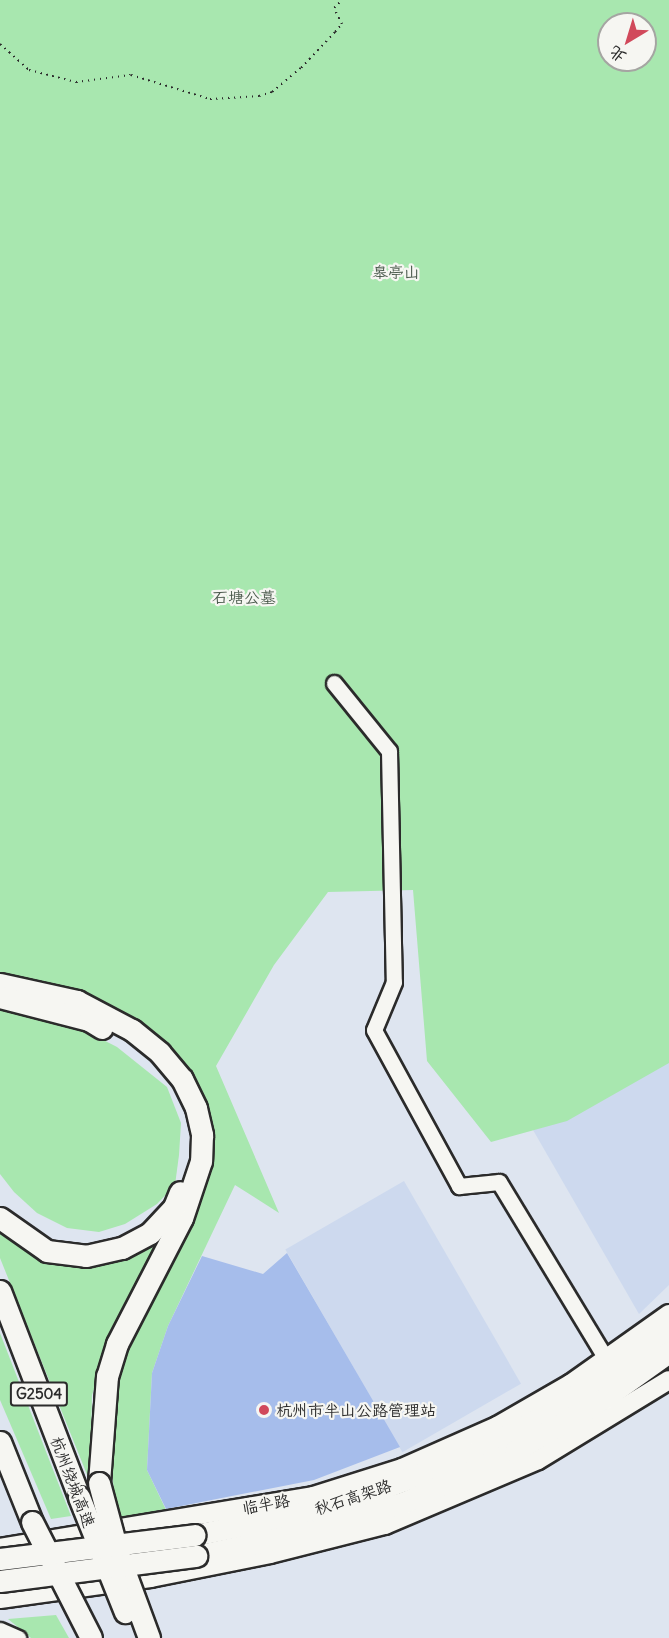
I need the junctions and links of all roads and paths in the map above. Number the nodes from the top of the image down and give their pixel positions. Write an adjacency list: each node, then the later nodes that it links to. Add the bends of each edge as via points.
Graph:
1 (342, 0): 2 (path, via 334,8 342,24 301,68 272,92 259,96 210,99 131,75 76,82 29,70)
2 (0, 44)
3 (334, 683): 11 (street, via 389,751 394,982 374,1030 459,1186 499,1182)
4 (0, 984): 23 (highway, bridge, via 77,1001 132,1030 160,1053 182,1079 196,1108 202,1135 201,1161 186,1209 121,1335 107,1376 99,1483 118,1554)
5 (0, 997): 6 (highway, via 88,1020 130,1043 158,1069 180,1100 189,1125 189,1160 174,1208 150,1233 122,1248 86,1256 47,1251)
6 (0, 1218)
7 (0, 1291): 22 (highway, 杭州绕城高速 / G2504, bridge)
8 (669, 1314): 11 (main road, 临半路)
9 (669, 1331): 16 (highway, 秋石高架路, bridge, via 550,1412 474,1453 368,1494 313,1511 195,1535)
10 (669, 1352): 17 (highway, 秋石高架路, bridge, via 603,1399 515,1451 405,1502 320,1529 196,1556)
11 (607, 1360): 16 (main road, 临半路, via 497,1426 402,1468 313,1496)
12 (669, 1380): 18 (main road, via 538,1460 385,1525 151,1578)
13 (0, 1442): 15 (highway)
14 (0, 1468): 15 (highway)
15 (32, 1522): 21 (highway, bridge)
16 (4, 1555)
17 (0, 1581)
18 (0, 1599)
19 (0, 1630): 20 (street)
20 (18, 1638)
21 (91, 1638)
22 (135, 1638)
23 (149, 1638)

